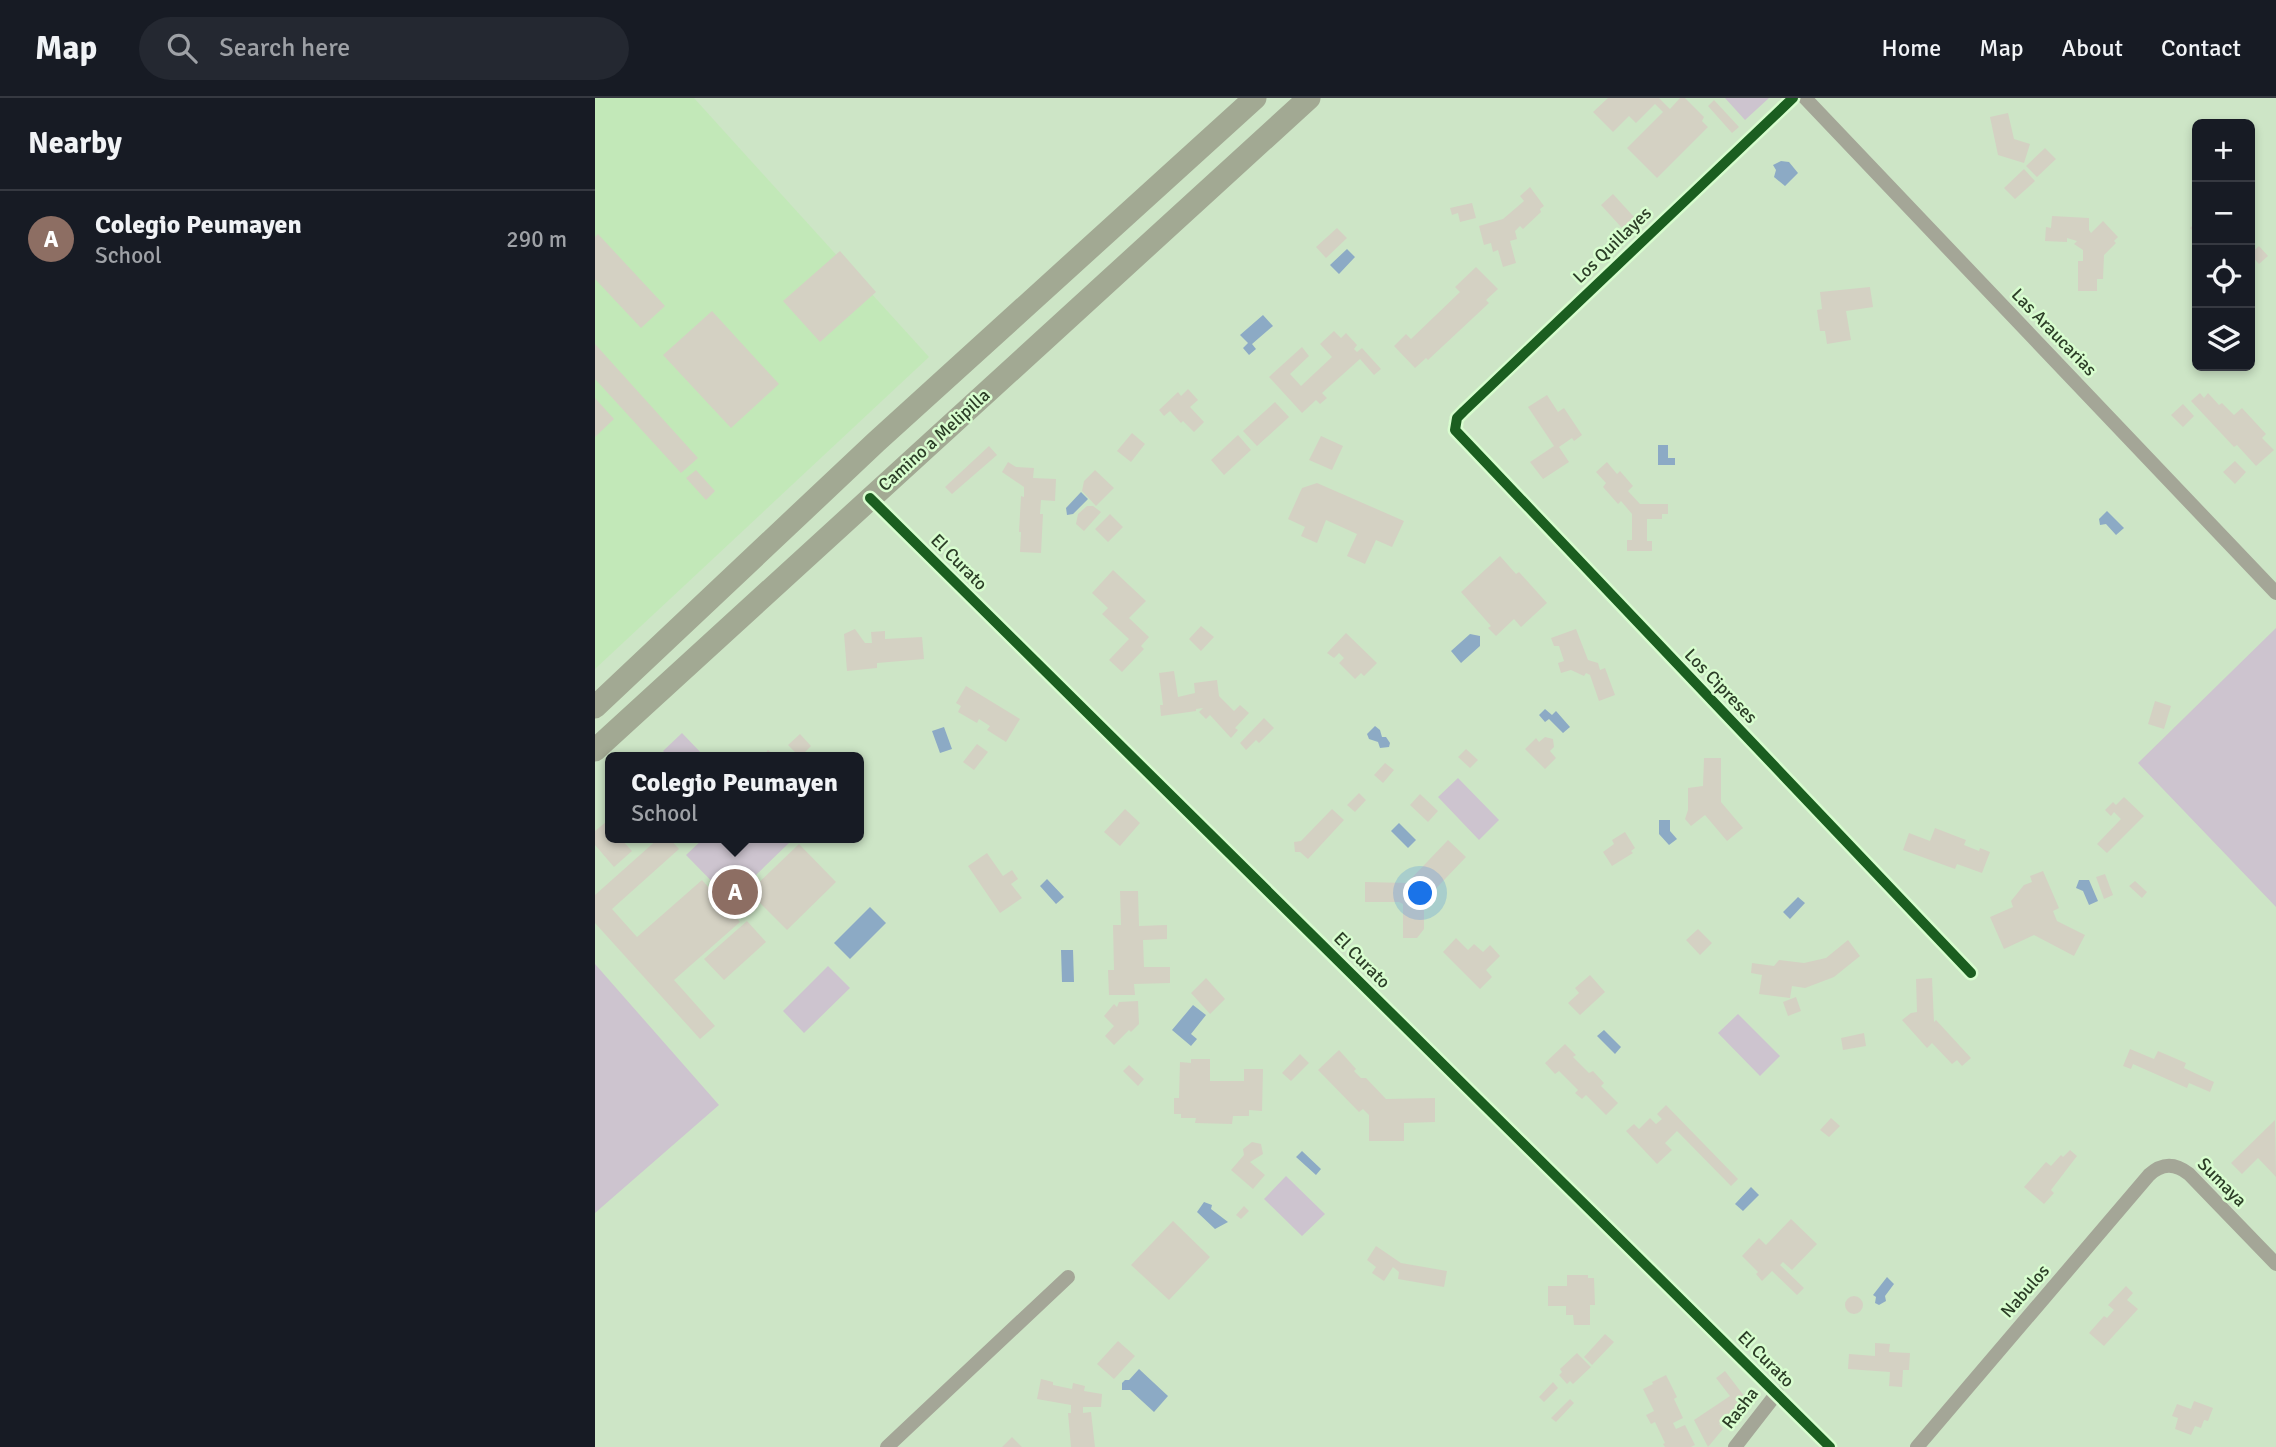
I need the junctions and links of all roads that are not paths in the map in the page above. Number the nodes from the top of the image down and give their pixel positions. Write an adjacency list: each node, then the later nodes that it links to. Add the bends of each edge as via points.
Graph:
1 (1255, 98): 8 (main road, Camino a Melipilla, via 876,442)
2 (1309, 98): 6 (main road, Camino a Melipilla)
3 (1793, 98): 5 (street, Los Quillayes)
4 (1805, 98): 7 (street, Las Araucarias)
5 (1457, 418): 10 (street, Los Cipreses, via 1457,434)
6 (870, 498): 9 (main road, Camino a Melipilla); 14 (street, El Curato)
7 (2276, 593)
8 (595, 706)
9 (595, 750)
10 (1972, 973)
11 (2167, 1165): 12 (street, Sumaya, via 2189,1174); 18 (street, Nabulos, via 2149,1175)
12 (2276, 1264)
13 (1068, 1277): 15 (street)
14 (1777, 1393): 16 (street, Rasha); 17 (street, El Curato)
15 (887, 1447)
16 (1734, 1447)
17 (1830, 1447)
18 (1917, 1447)

